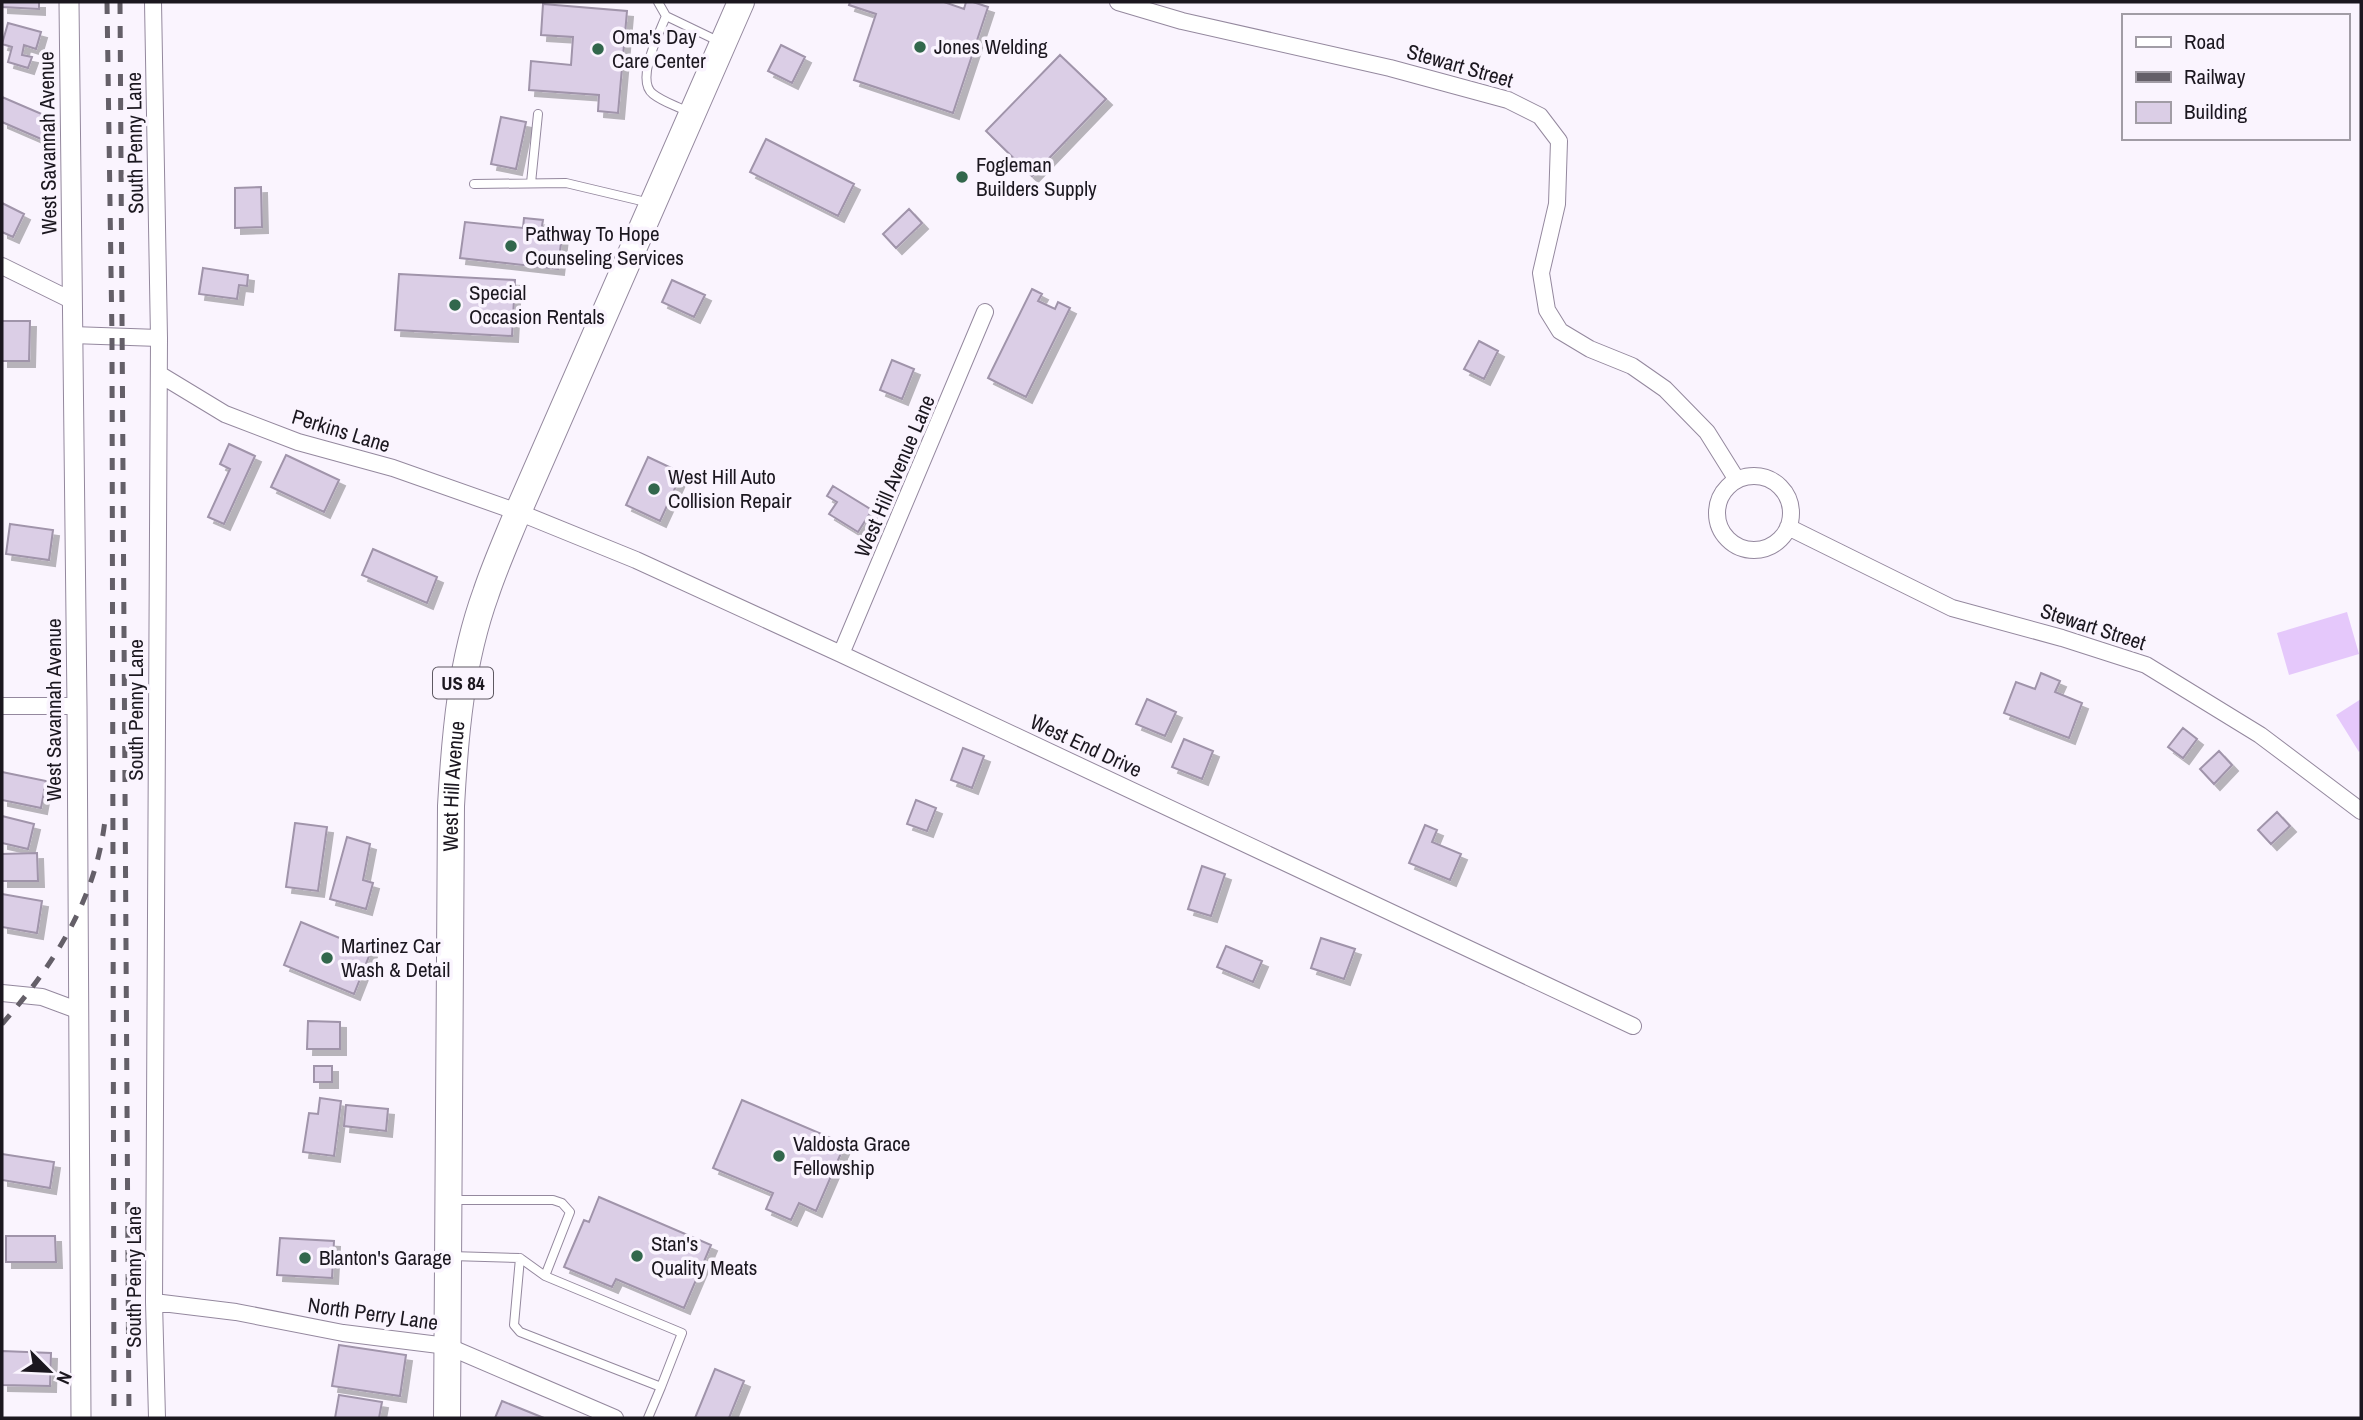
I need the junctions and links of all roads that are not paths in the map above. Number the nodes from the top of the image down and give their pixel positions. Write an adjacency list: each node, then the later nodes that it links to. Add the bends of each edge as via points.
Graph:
1 (69, 2): 14 (street, West Savannah Avenue)
2 (153, 2): 17 (street, South Penny Lane)
3 (659, 2): 6 (lane)
4 (741, 2): 7 (highway, West Hill Avenue / US 84)
5 (1118, 2): 19 (street, Stewart Street, via 1482,92 1539,116 1559,141 1557,204 1541,273 1547,310 1560,331 1632,366 1665,389 1707,432)
6 (666, 16): 7 (lane); 8 (lane, via 646,70 648,88)
7 (723, 43): 8 (highway, West Hill Avenue / US 84)
8 (692, 113): 12 (highway, West Hill Avenue / US 84)
9 (538, 114): 10 (lane)
10 (531, 183): 11 (lane); 12 (lane, via 566,183)
11 (474, 184)
12 (653, 203): 20 (highway, West Hill Avenue / US 84)
13 (2, 266): 14 (street)
14 (73, 301): 16 (street, West Savannah Avenue)
15 (985, 312): 22 (street, West Hill Avenue Lane)
16 (72, 335): 17 (street); 24 (street, West Savannah Avenue)
17 (159, 338): 18 (street, South Penny Lane)
18 (159, 374): 20 (street, Perkins Lane, via 225,414); 33 (street, South Penny Lane)
19 (1737, 480): 21 (street, via 1762,477 1783,490 1791,514); 21 (street, via 1727,488 1717,510 1725,537 1746,550 1760,550 1772,546)
20 (518, 512): 22 (street, West End Drive); 29 (highway, West Hill Avenue / US 84, via 485,594 455,736)
21 (1788, 527): 25 (street, Stewart Street, via 1952,608 2146,666 2260,735)
22 (841, 654): 28 (street, West End Drive)
23 (2, 706): 24 (street)
24 (77, 706): 27 (street, West Savannah Avenue)
25 (2361, 811)
26 (4, 995): 27 (street, via 41,998)
27 (77, 1010): 36 (street, West Savannah Avenue)
28 (1633, 1026)
29 (448, 1200): 30 (highway, West Hill Avenue / US 84); 32 (lane, via 562,1203 570,1212)
30 (448, 1256): 31 (lane); 34 (highway, West Hill Avenue / US 84)
31 (520, 1258): 32 (lane); 35 (lane, via 514,1325 520,1332)
32 (545, 1276): 35 (lane, via 682,1333)
33 (154, 1302): 34 (street, North Perry Lane); 37 (street, South Penny Lane)
34 (447, 1346): 38 (highway, West Hill Avenue / US 84); 39 (street, North Perry Lane)
35 (661, 1387): 40 (lane)
36 (81, 1418)
37 (157, 1418)
38 (447, 1418)
39 (615, 1418)
40 (648, 1418)

